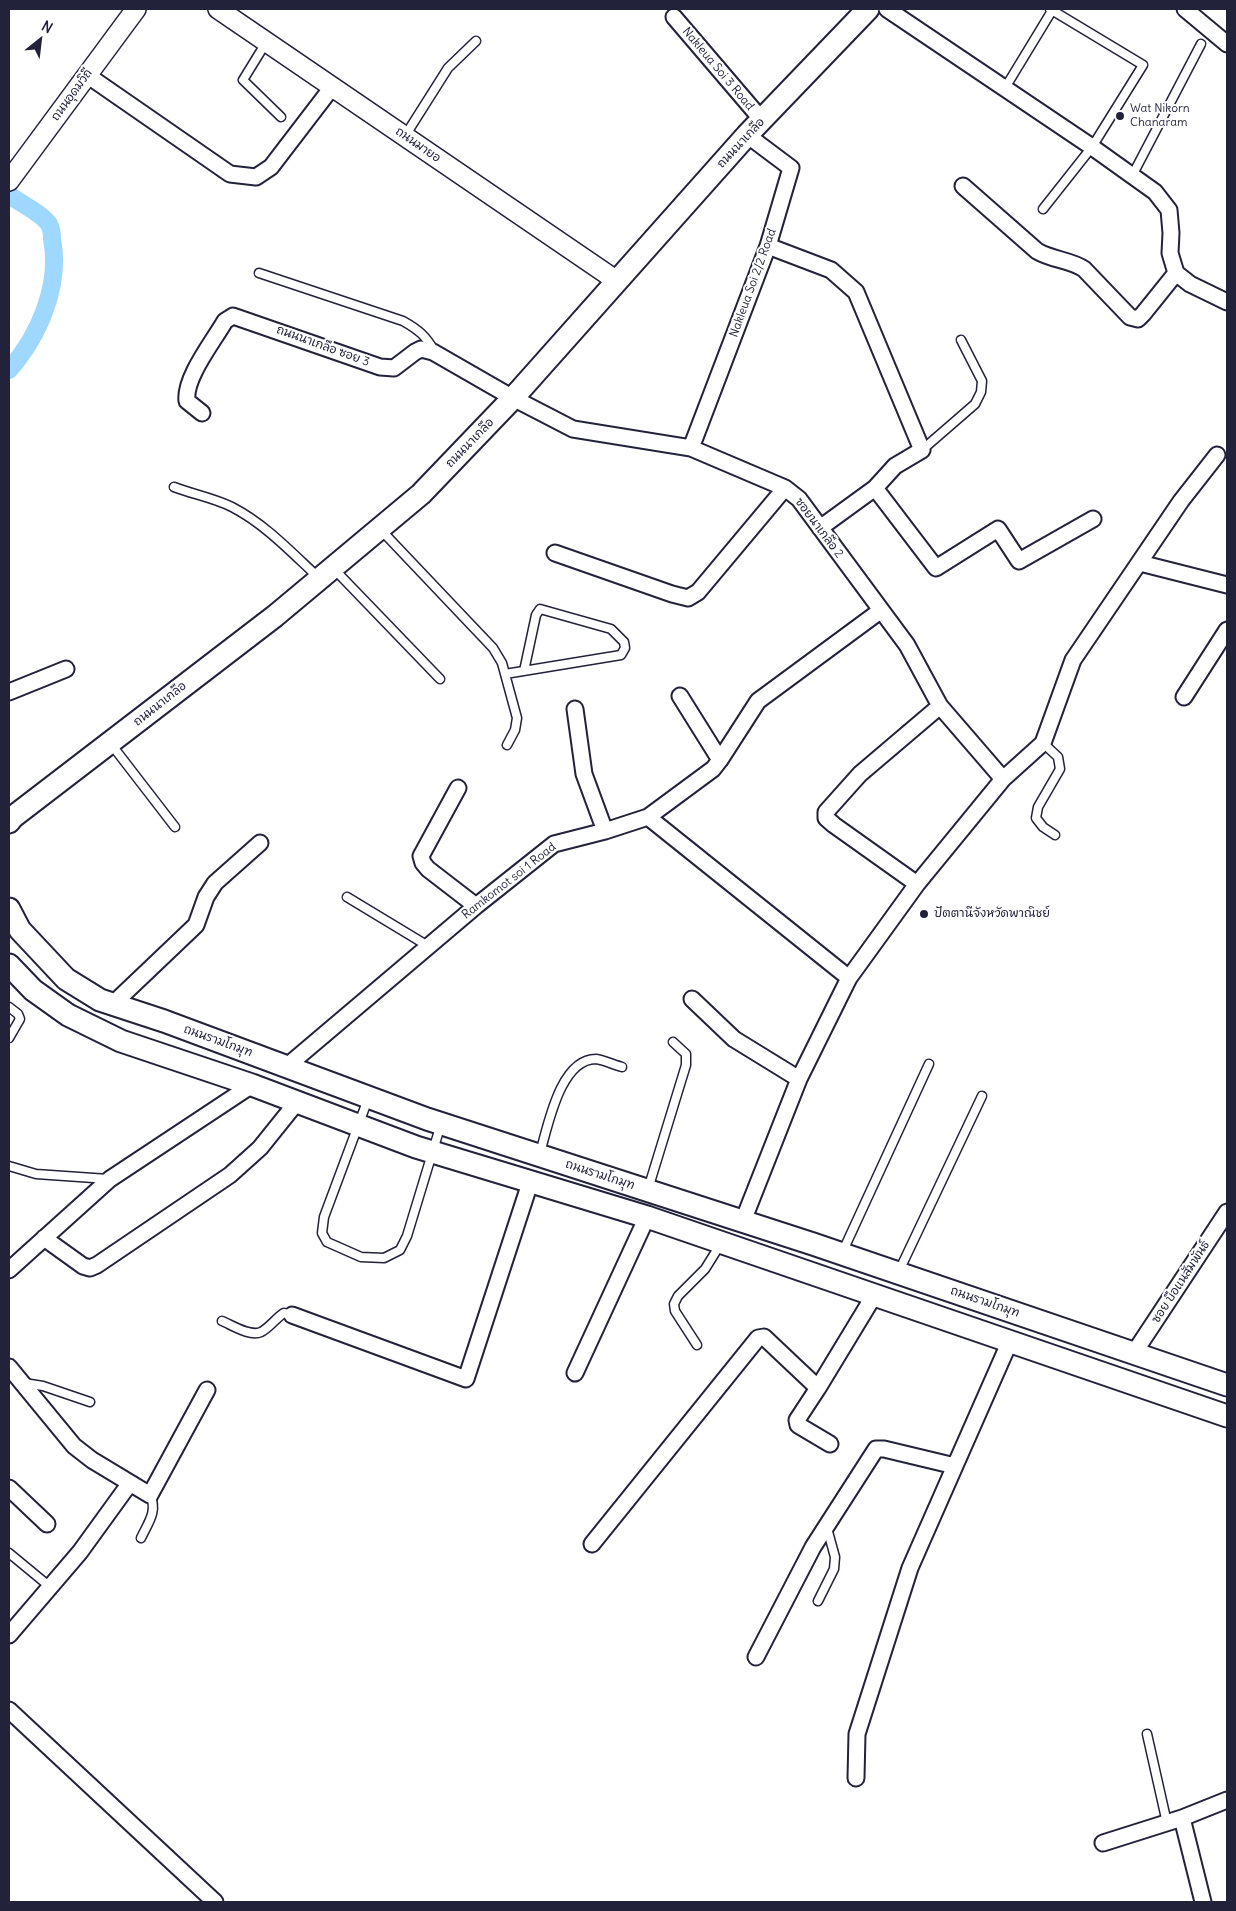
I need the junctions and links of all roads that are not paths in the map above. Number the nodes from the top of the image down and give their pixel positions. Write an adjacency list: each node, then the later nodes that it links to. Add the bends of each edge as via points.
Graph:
1 (136, 9): 12 (street, ถนนอุดมวิถี)
2 (218, 9): 8 (street, ถนนมายอ)
3 (868, 9): 16 (main road, ถนนนาเกลือ)
4 (887, 9): 14 (street)
5 (1051, 9): 14 (lane); 18 (lane, via 1143,66)
6 (1185, 9): 11 (street)
7 (674, 17): 16 (street, Nakleua Soi 3 Road)
8 (267, 41): 13 (street, ถนนมายอ); 15 (lane, via 243,80)
9 (476, 41): 17 (lane, via 448,68)
10 (1201, 44): 19 (lane)
11 (1227, 44)
12 (86, 75): 13 (street, via 230,174 256,177 271,167); 20 (street, ถนนอุดมวิถี)
13 (333, 86): 17 (street, ถนนมายอ)
14 (1005, 88): 18 (street)
15 (281, 118)
16 (755, 128): 23 (street, Nakleua Soi 2/2 Road, via 791,168); 26 (main road, ถนนนาเกลือ)
17 (406, 136): 26 (street, ถนนมายอ)
18 (1092, 146): 19 (street); 22 (lane)
19 (1132, 176): 25 (street, via 1155,192 1169,210 1170,253)
20 (9, 181)
21 (963, 186): 25 (street, via 1037,251 1084,269 1130,316 1138,319 1144,314)
22 (1043, 209)
23 (768, 246): 32 (street, Nakleua Soi 2/2 Road); 33 (street, via 831,270 856,292)
24 (259, 273): 29 (lane, via 403,321 418,329)
25 (1176, 273): 27 (street, via 1190,284)
26 (617, 281): 30 (main road, ถนนนาเกลือ)
27 (1227, 302)
28 (961, 340): 33 (lane, via 982,381 981,392 975,404)
29 (437, 354): 30 (street, ถนนนาเกลือ ซอย 3); 31 (street, ถนนนาเกลือ ซอย 3, via 421,349 394,368 380,367 233,316 225,321 190,380 186,394 188,401)
30 (513, 398): 32 (street, ซอยนาเกลือ 2, via 573,429); 39 (main road, ถนนนาเกลือ, via 421,494)
31 (202, 413)
32 (691, 448): 36 (street, ซอยนาเกลือ 2)
33 (922, 450): 37 (street, via 895,466)
34 (1217, 455): 42 (street)
35 (174, 487): 43 (lane, via 230,506)
36 (785, 488): 40 (street, ซอยนาเกลือ 2, via 799,499); 41 (street, via 698,592 688,598)
37 (875, 488): 38 (street, via 936,568 998,529 1019,561); 40 (street)
38 (1093, 519)
39 (380, 528): 43 (main road, ถนนนาเกลือ); 49 (lane, via 493,648)
40 (820, 528): 45 (street, ซอยนาเกลือ 2)
41 (556, 553)
42 (1140, 563): 44 (street); 57 (street, via 1073,660)
43 (326, 573): 50 (lane); 56 (main road, ถนนนาเกลือ)
44 (1227, 585)
45 (880, 610): 54 (street, ซอยนาเกลือ 2, via 907,645); 59 (street, Ramkomot soi 1 Road, via 758,701)
46 (1227, 630): 53 (street)
47 (66, 669): 51 (street)
48 (524, 671): 48 (lane, via 621,655 624,642 611,630 540,609); 49 (lane)
49 (504, 674): 58 (lane, via 517,718)
50 (440, 679)
51 (9, 692)
52 (680, 696): 59 (street)
53 (1184, 698)
54 (940, 706): 60 (street, ซอยนาเกลือ 2); 68 (street, via 860,774 826,812 826,818 834,825)
55 (575, 709): 65 (street, via 584,774)
56 (110, 742): 63 (main road, ถนนนาเกลือ); 64 (lane)
57 (1043, 743): 60 (street); 66 (lane, via 1058,758 1060,769 1038,807 1036,818)
58 (507, 745)
59 (720, 760): 62 (street, Ramkomot soi 1 Road, via 713,769)
60 (1003, 779): 68 (street)
61 (458, 788): 70 (street, via 421,856 428,869)
62 (648, 818): 65 (street, Ramkomot soi 1 Road); 74 (street)
63 (10, 819)
64 (175, 827)
65 (605, 831): 70 (street, Ramkomot soi 1 Road, via 554,844)
66 (1055, 835)
67 (260, 843): 76 (street, via 215,883 196,925)
68 (917, 884): 74 (street)
69 (348, 897): 72 (lane)
70 (476, 906): 72 (street, Ramkomot soi 1 Road)
71 (9, 909): 76 (main road, ถนนรามโกมุท, via 20,930 66,979 100,1000)
72 (428, 946): 81 (street, Ramkomot soi 1 Road)
73 (9, 966): 84 (main road, ถนนรามโกมุท, via 33,990 68,1016 121,1041)
74 (849, 978): 83 (street)
75 (692, 999): 83 (street, via 734,1039)
76 (113, 1004): 81 (main road, ถนนรามโกมุท)
77 (9, 1008): 78 (lane, via 20,1019)
78 (9, 1038)
79 (674, 1042): 95 (lane, via 686,1054 686,1065)
80 (929, 1064): 101 (lane)
81 (286, 1066): 86 (main road, ถนนรามโกมุท)
82 (622, 1067): 91 (lane, via 597,1059 582,1062 572,1072 553,1107)
83 (799, 1079): 98 (street)
84 (252, 1085): 87 (main road, ถนนรามโกมุท); 93 (street)
85 (982, 1096): 104 (lane)
86 (369, 1097): 88 (main road, ถนนรามโกมุท); 89 (lane)
87 (297, 1102): 89 (main road, ถนนรามโกมุท); 99 (street, via 260,1148 230,1175 96,1265 90,1268 83,1266)
88 (441, 1123): 90 (lane); 91 (main road, ถนนรามโกมุท)
89 (359, 1125): 90 (main road, ถนนรามโกมุท); 90 (lane, via 324,1217 322,1233 327,1242 361,1257 384,1258 400,1250)
90 (432, 1152): 94 (main road, ถนนรามโกมุท)
91 (540, 1155): 95 (main road, ถนนรามโกมุท)
92 (9, 1166): 93 (lane, via 36,1174)
93 (110, 1179): 99 (street)
94 (530, 1183): 97 (main road, ถนนรามโกมุท); 106 (street, via 466,1379)
95 (648, 1190): 98 (main road, ถนนรามโกมุท)
96 (1227, 1212): 110 (street, ซอย บือแนสัมพันธ์)
97 (647, 1217): 100 (main road, ถนนรามโกมุท); 112 (street)
98 (743, 1221): 101 (main road, ถนนรามโกมุท)
99 (44, 1238): 102 (street)
100 (721, 1243): 105 (main road, ถนนรามโกมุท); 109 (lane, via 705,1269 674,1304 675,1311)
101 (841, 1254): 104 (main road, ถนนรามโกมุท)
102 (15, 1258): 103 (street)
103 (9, 1270)
104 (898, 1273): 110 (main road, ถนนรามโกมุท)
105 (875, 1294): 108 (main road, ถนนรามโกมุท); 115 (street)
106 (292, 1314): 107 (lane, via 284,1313 262,1332 256,1333)
107 (222, 1321)
108 (1010, 1341): 118 (main road, ถนนรามโกมุท); 120 (street)
109 (697, 1344)
110 (1134, 1353): 114 (main road, ถนนรามโกมุท)
111 (9, 1367): 113 (street)
112 (575, 1373)
113 (22, 1383): 117 (lane); 121 (street, via 74,1446)
114 (1227, 1385)
115 (818, 1388): 119 (street, via 796,1420 798,1425); 127 (street, via 764,1337 758,1338)
116 (207, 1390): 123 (street)
117 (90, 1402)
118 (1227, 1416)
119 (830, 1444)
120 (955, 1466): 125 (street, via 876,1449); 135 (street, via 910,1568 857,1734)
121 (130, 1483): 123 (street); 129 (street, via 80,1552)
122 (9, 1488): 124 (street)
123 (150, 1495): 126 (lane, via 154,1509)
124 (47, 1524)
125 (826, 1526): 130 (lane, via 835,1557 834,1568); 132 (street)
126 (141, 1538)
127 (592, 1544)
128 (9, 1553): 129 (lane)
129 (49, 1586): 131 (street)
130 (818, 1601)
131 (9, 1635)
132 (756, 1657)
133 (9, 1710): 140 (street)
134 (1147, 1734): 138 (lane)
135 (856, 1778)
136 (1227, 1800): 137 (street)
137 (1182, 1818): 138 (street); 141 (street)
138 (1167, 1823): 139 (street)
139 (1103, 1843)
140 (214, 1902)
141 (1203, 1902)

